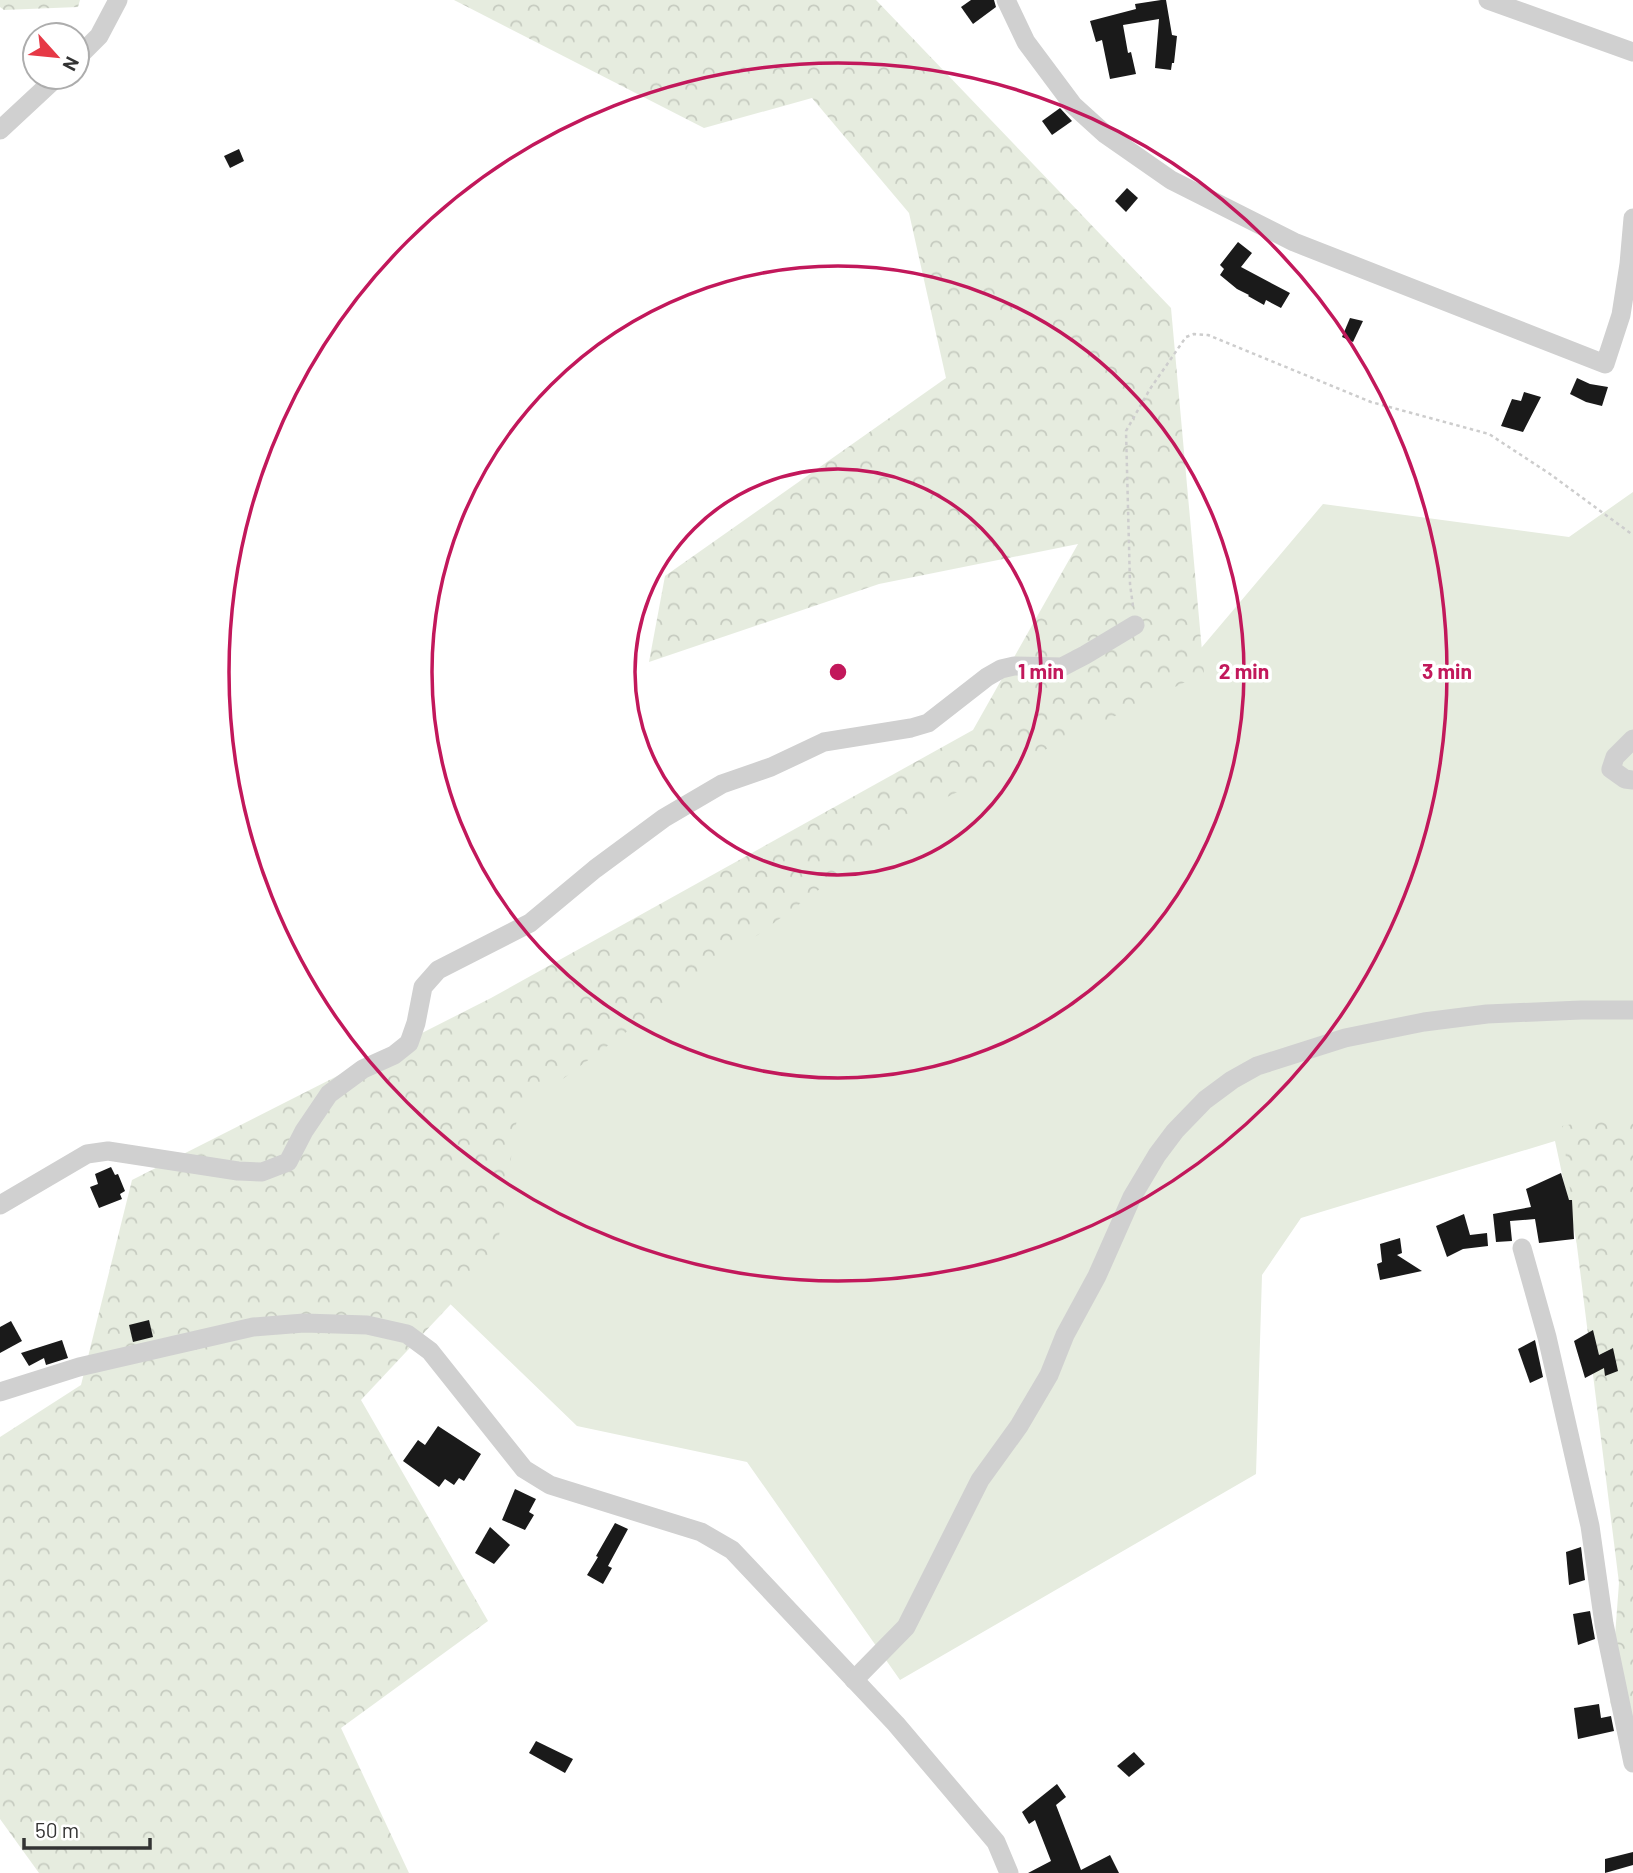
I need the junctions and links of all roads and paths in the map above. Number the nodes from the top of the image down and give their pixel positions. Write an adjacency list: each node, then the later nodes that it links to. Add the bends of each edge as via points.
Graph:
1 (118, 0): 4 (street)
2 (1006, 0): 8 (street, via 1026,42 1073,105 1105,134 1171,180 1294,242 1605,364 1621,315)
3 (1488, 0): 5 (street)
4 (91, 44)
5 (1633, 52)
6 (42, 91): 7 (street)
7 (0, 130)
8 (1633, 218)
9 (1633, 535): 10 (path, via 1489,434 1371,402 1208,335 1194,334 1186,337 1150,388 1126,432)
10 (1135, 625): 14 (street, via 1062,667 1001,669 928,723 824,742 722,784 664,818 530,923 438,970 424,988 409,1043 329,1094 288,1161 262,1172 107,1152 87,1154)
11 (1633, 739): 12 (street, via 1615,757 1611,769)
12 (1633, 780)
13 (1633, 1010): 17 (street, via 1487,1014 1345,1038 1257,1066 1205,1100 1175,1131 1132,1197 1049,1374 981,1480 906,1627)
14 (0, 1205)
15 (1522, 1248): 18 (street, via 1590,1526 1604,1624)
16 (0, 1392): 17 (street, via 79,1367 253,1327 304,1322 367,1325 407,1334 430,1351 524,1469 550,1485 701,1532 732,1550)
17 (855, 1679): 19 (street, via 996,1842)
18 (1633, 1763)
19 (1009, 1873)

